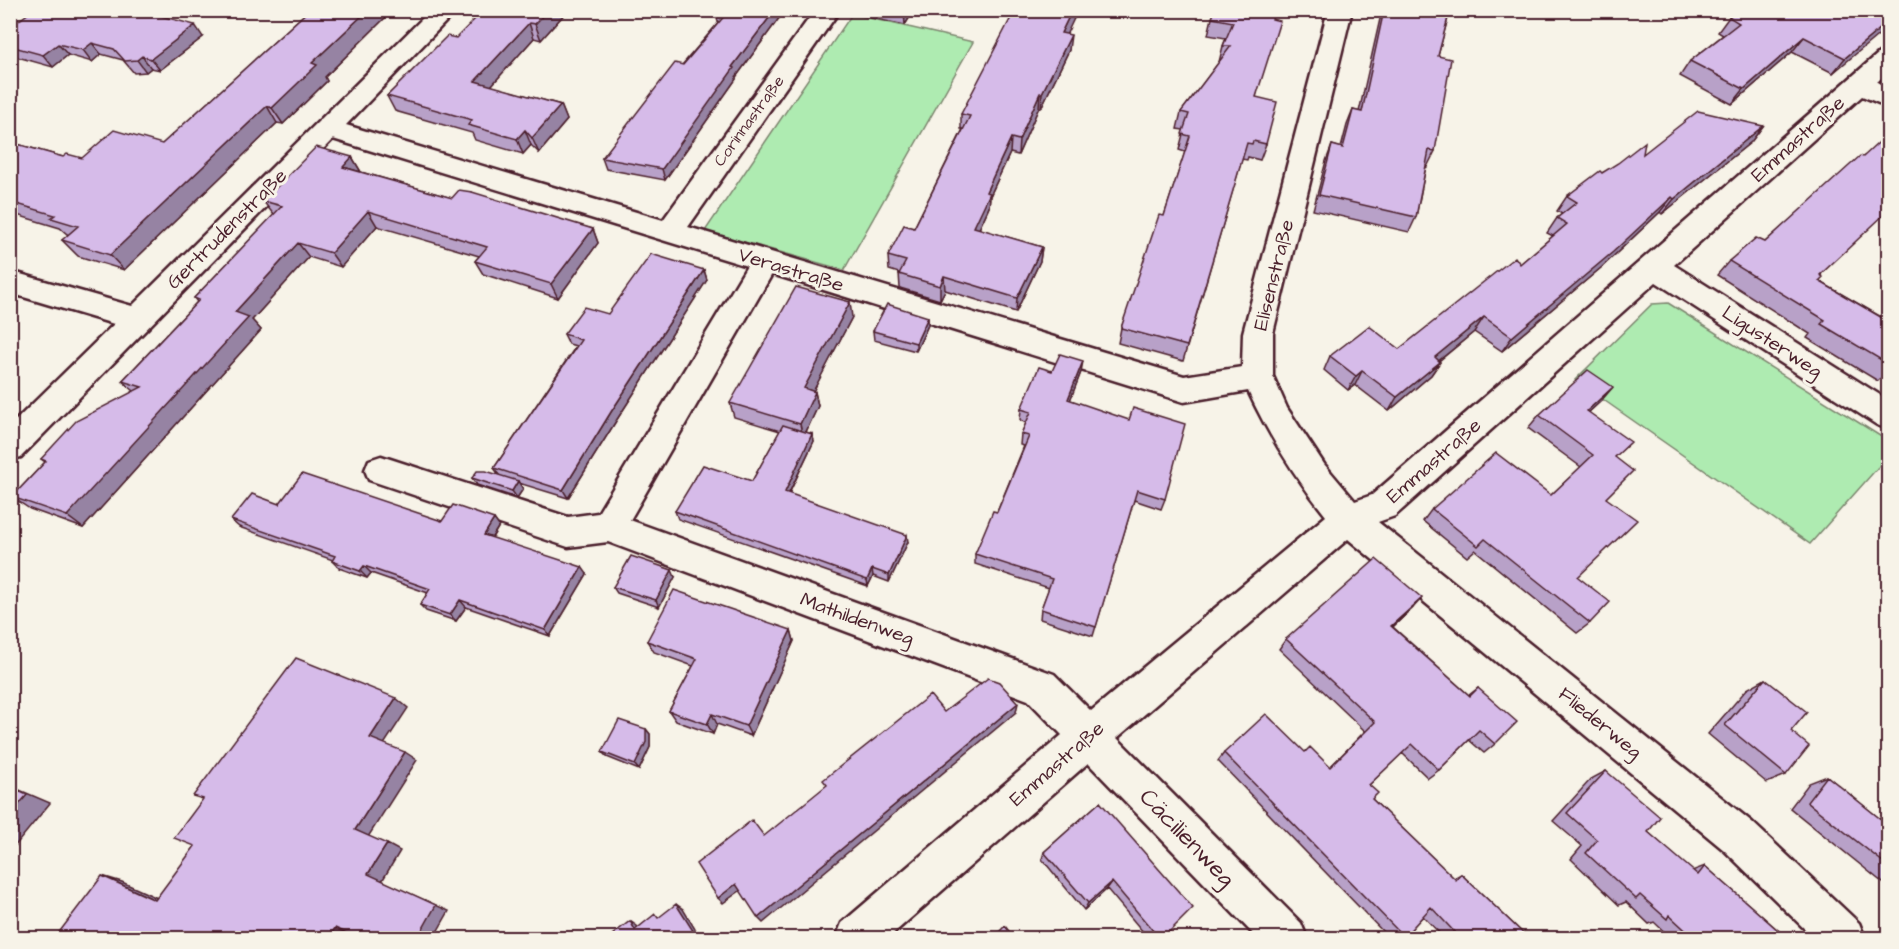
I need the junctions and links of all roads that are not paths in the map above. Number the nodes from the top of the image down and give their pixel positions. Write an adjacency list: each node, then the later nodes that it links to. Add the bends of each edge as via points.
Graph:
1 (445, 10): 7 (street, Gertrudenstraße)
2 (828, 10): 8 (street, Corinnastraße)
3 (1340, 10): 13 (street, Elisenstraße, via 1258,333)
4 (1888, 59): 5 (street, Emmastraße)
5 (1860, 84): 6 (street); 10 (street, Emmastraße)
6 (1888, 99)
7 (328, 128): 8 (street, Verastraße); 12 (street, Gertrudenstraße)
8 (669, 232): 9 (street, Verastraße)
9 (764, 262): 13 (street, Verastraße, via 1184,388); 18 (street)
10 (1655, 267): 14 (street, Ligusterweg); 17 (street, Emmastraße, via 1383,506)
11 (10, 282): 12 (street)
12 (137, 320): 15 (street, Gertrudenstraße)
13 (1257, 376): 17 (street, Elisenstraße, via 1275,415 1312,474)
14 (1888, 416)
15 (10, 447)
16 (381, 470): 18 (street, Mathildenweg, via 568,532)
17 (1348, 518): 19 (street, Emmastraße); 22 (street, Fliederweg, via 1738,836)
18 (608, 527): 19 (street, Mathildenweg, via 1041,687)
19 (1089, 736): 20 (street, Emmastraße); 21 (street, Cäcilienweg)
20 (857, 939)
21 (1286, 939)
22 (1844, 939)

